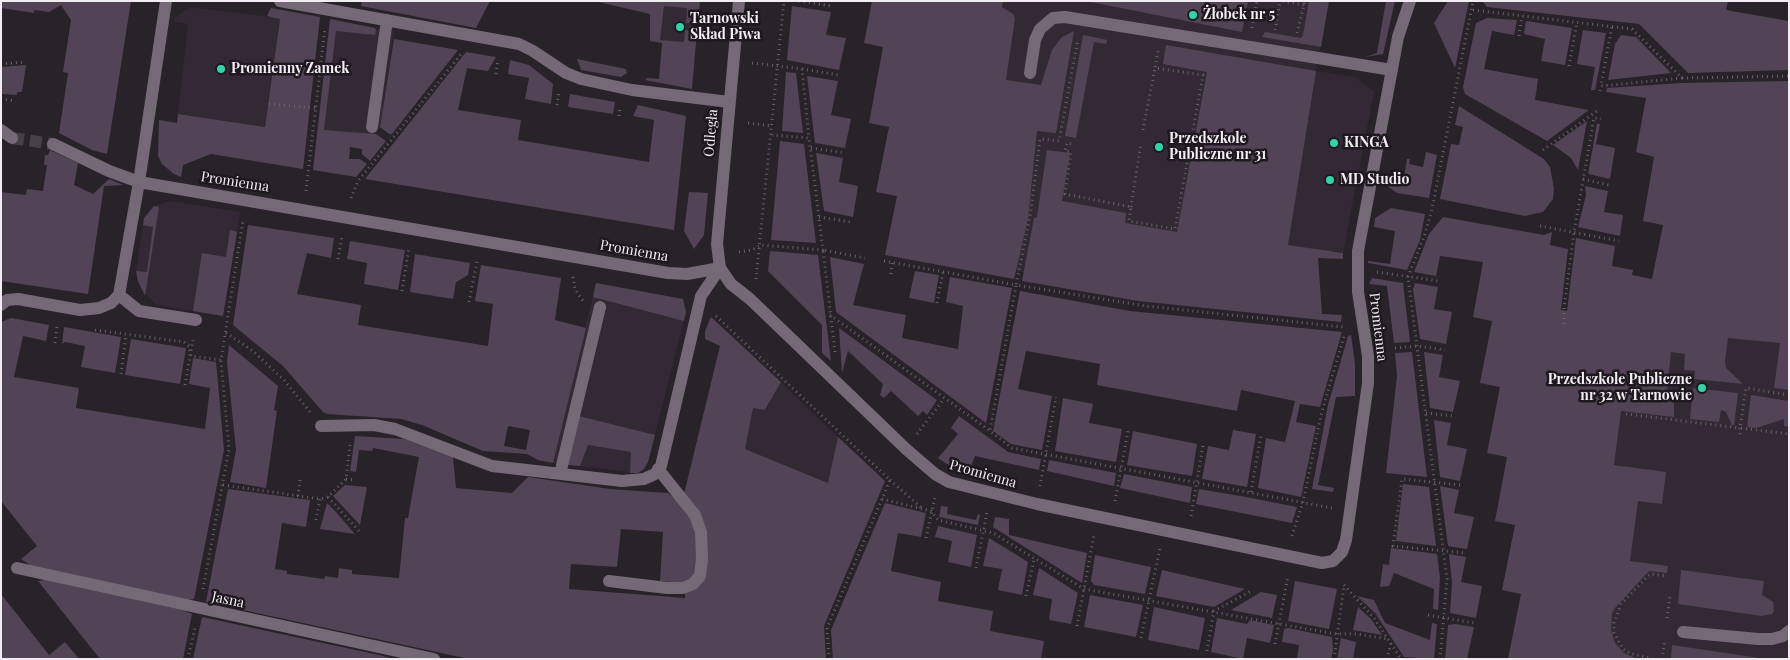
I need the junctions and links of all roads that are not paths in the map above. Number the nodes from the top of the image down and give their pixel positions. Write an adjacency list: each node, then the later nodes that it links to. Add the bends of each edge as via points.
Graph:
1 (166, 1): 13 (street)
2 (280, 1): 5 (street)
3 (739, 1): 8 (street, Odległa)
4 (1410, 1): 6 (street, Promienna)
5 (387, 20): 8 (street, via 519,44 580,79 632,90); 9 (street)
6 (1392, 70): 7 (street, via 1076,17 1053,18 1040,29); 14 (street, Promienna, via 1357,269 1368,356 1368,383 1346,540 1342,552 1333,561 1322,563 1286,556 1037,504 949,482 906,449 731,284)
7 (1030, 73)
8 (729, 102): 14 (street, Odległa, via 716,244)
9 (372, 126)
10 (1, 130): 11 (street)
11 (12, 138)
12 (53, 144): 13 (street, Promienna)
13 (139, 182): 14 (street, Promienna, via 668,273 688,274); 15 (street)
14 (719, 261): 20 (street, via 701,296)
15 (119, 295): 16 (street, via 99,308 80,310 18,299 7,300); 18 (street, via 139,311)
16 (1, 305)
17 (600, 307): 21 (street)
18 (196, 320)
19 (321, 426): 21 (street, via 352,424 396,428 492,466)
20 (658, 469): 21 (street, via 654,474 635,481); 23 (street, via 695,515 701,532 700,576 683,588)
21 (560, 474)
22 (17, 568): 26 (street, Jasna)
23 (609, 581)
24 (1789, 631): 25 (street, via 1783,636 1758,640)
25 (1683, 632)
26 (434, 659)

